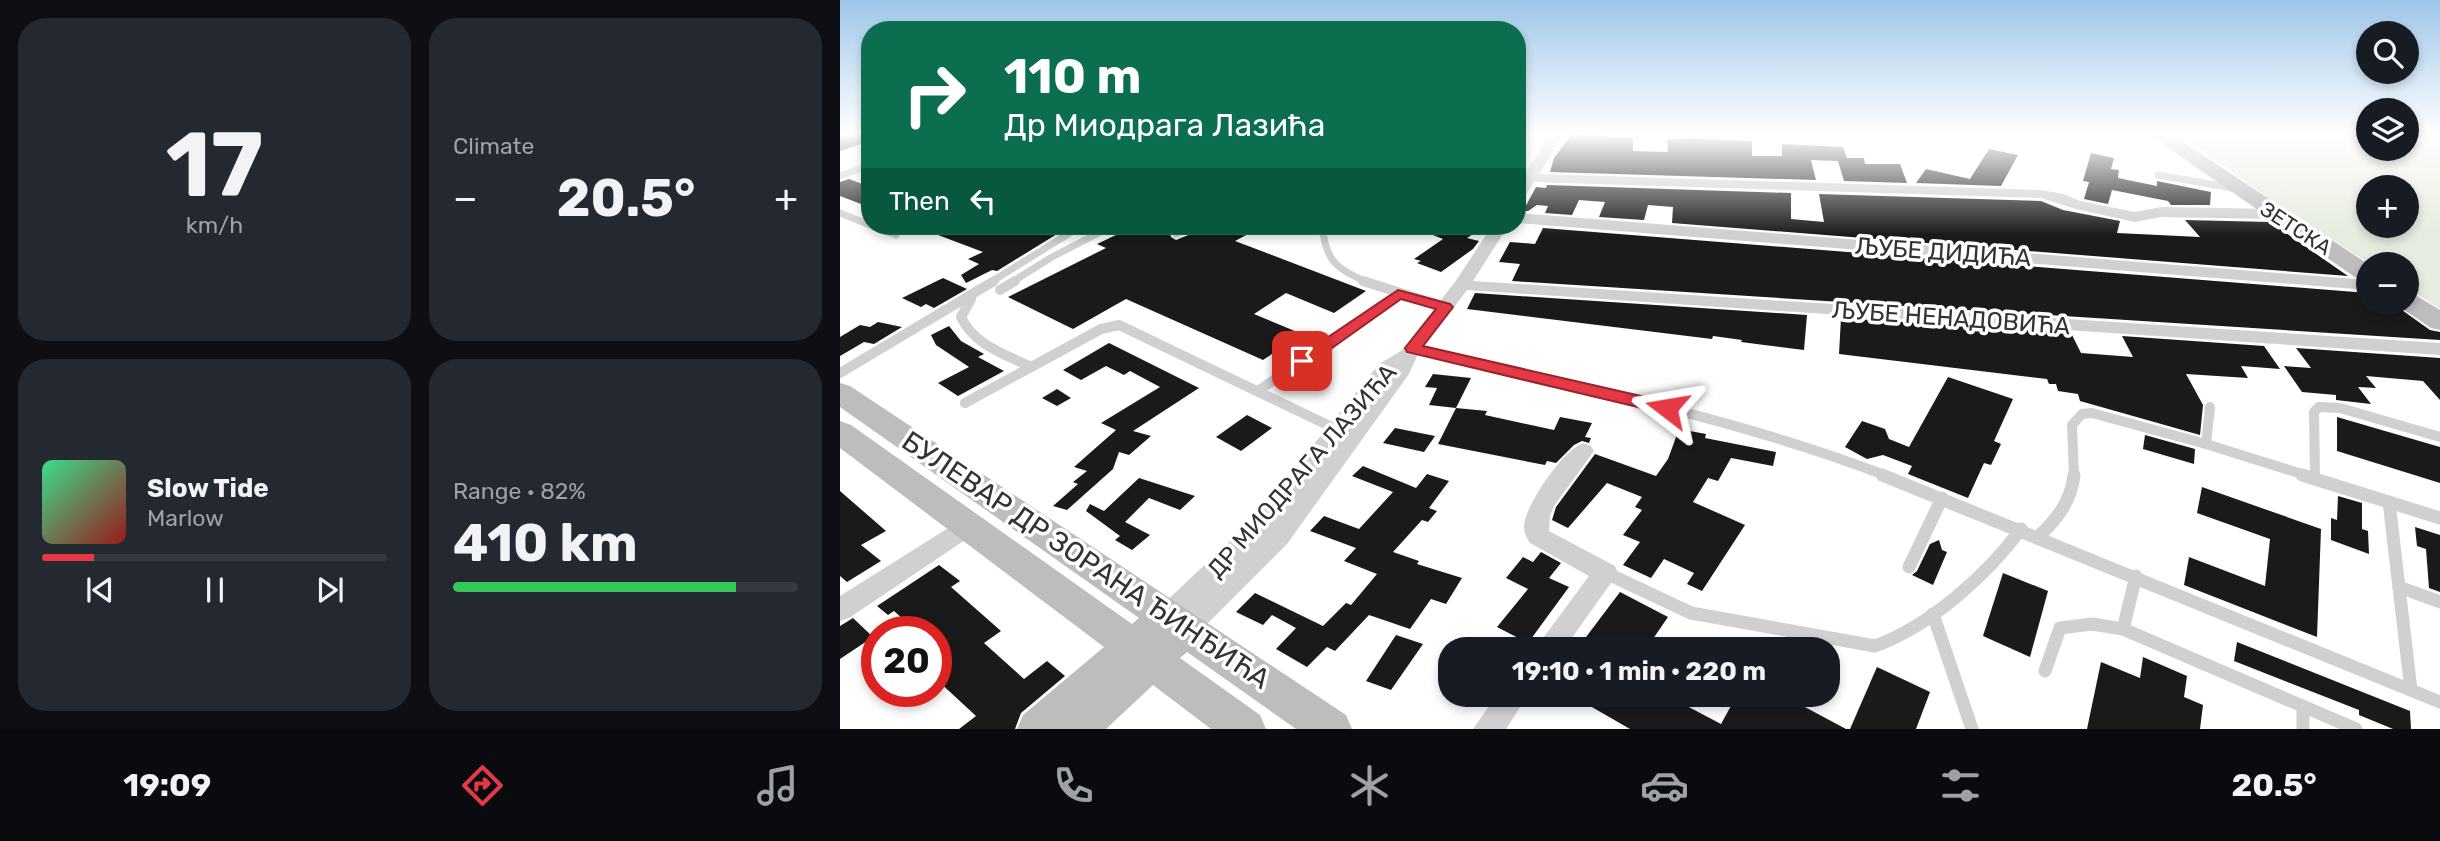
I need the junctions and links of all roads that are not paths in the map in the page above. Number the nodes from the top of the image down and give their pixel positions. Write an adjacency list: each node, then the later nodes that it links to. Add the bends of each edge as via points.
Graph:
1 (1537, 167): 6 (street)
2 (2206, 167): 8 (main road, ЗЕТСКА)
3 (861, 168): 5 (lane)
4 (2158, 175): 8 (lane)
5 (840, 176)
6 (1530, 178): 7 (street); 10 (street, via 2040,194 2135,217 2161,212)
7 (1526, 184)
8 (2238, 189): 10 (main road, ЗЕТСКА)
9 (840, 213): 12 (lane)
10 (2275, 214): 17 (main road, ЗЕТСКА)
11 (1526, 219): 18 (street, ЉУБЕ ДИДИЋА)
12 (861, 221)
13 (1068, 235): 21 (lane)
14 (1095, 235): 20 (lane)
15 (1322, 235): 22 (lane, via 1336,266)
16 (1494, 235): 19 (street, ДР МИОДРАГА ЛАЗИЋА)
17 (2356, 267)
18 (2356, 284)
19 (1462, 285): 23 (street, ДР МИОДРАГА ЛАЗИЋА); 26 (street, ЉУБЕ НЕНАДОВИЋА)
20 (1000, 290)
21 (978, 291): 28 (lane, via 962,313 966,329); 29 (lane)
22 (1398, 294): 23 (lane); 30 (lane)
23 (1445, 307): 27 (street, ДР МИОДРАГА ЛАЗИЋА)
24 (2419, 309): 25 (main road)
25 (2440, 323)
26 (2440, 349)
27 (1410, 352): 34 (street, ДР МИОДРАГА ЛАЗИЋА, via 1386,368); 40 (lane, via 1667,408 1801,444); 53 (street, ДР МИОДРАГА ЛАЗИЋА, via 1402,370 1279,537)
28 (1031, 367): 30 (lane, via 1105,327 1125,326); 32 (lane)
29 (840, 373)
30 (1258, 391): 34 (lane)
31 (840, 393): 53 (main road, БУЛЕВАР ДР ЗОРАНА ЂИНЂИЋА)
32 (965, 403)
33 (2210, 407): 37 (lane)
34 (1338, 430): 53 (street, ДР МИОДРАГА ЛАЗИЋА)
35 (840, 432): 43 (main road, БУЛЕВАР ДР ЗОРАНА ЂИНЂИЋА)
36 (2440, 437): 39 (lane, via 2340,408 2319,407 2315,412)
37 (2206, 444): 39 (lane); 45 (lane, via 2105,414 2082,414 2072,425 2075,487 2068,506)
38 (1583, 451): 47 (street, via 1543,504 1534,528 1538,536)
39 (2315, 477): 41 (lane)
40 (1942, 498): 44 (lane); 46 (lane)
41 (2389, 502): 42 (lane); 49 (lane)
42 (2440, 518)
43 (969, 526): 51 (street); 56 (main road, БУЛЕВАР ДР ЗОРАНА ЂИНЂИЋА)
44 (2021, 529): 45 (lane); 52 (lane, via 1998,560)
45 (2039, 537): 48 (lane)
46 (1909, 567)
47 (1606, 573): 52 (lane, via 1691,613 1875,646); 55 (street)
48 (2136, 576): 54 (lane); 58 (lane)
49 (2399, 587): 50 (lane); 58 (lane)
50 (2440, 602)
51 (840, 610)
52 (1933, 614): 67 (lane)
53 (1175, 623): 56 (main road); 65 (main road, БУЛЕВАР ДР ЗОРАНА ЂИНЂИЋА)
54 (2123, 629): 57 (lane, via 2098,624 2060,628); 60 (lane)
55 (1557, 637)
56 (1141, 655): 62 (main road); 63 (main road); 64 (main road, БУЛЕВАР ДР ЗОРАНА ЂИНЂИЋА)
57 (2045, 671)
58 (2411, 690): 59 (lane)
59 (2440, 702)
60 (2303, 706): 68 (lane); 69 (lane)
61 (1505, 707): 66 (street)
62 (1038, 729)
63 (1076, 729)
64 (1245, 729)
65 (1331, 729)
66 (1488, 729)
67 (1972, 729)
68 (2303, 729)
69 (2356, 729)

